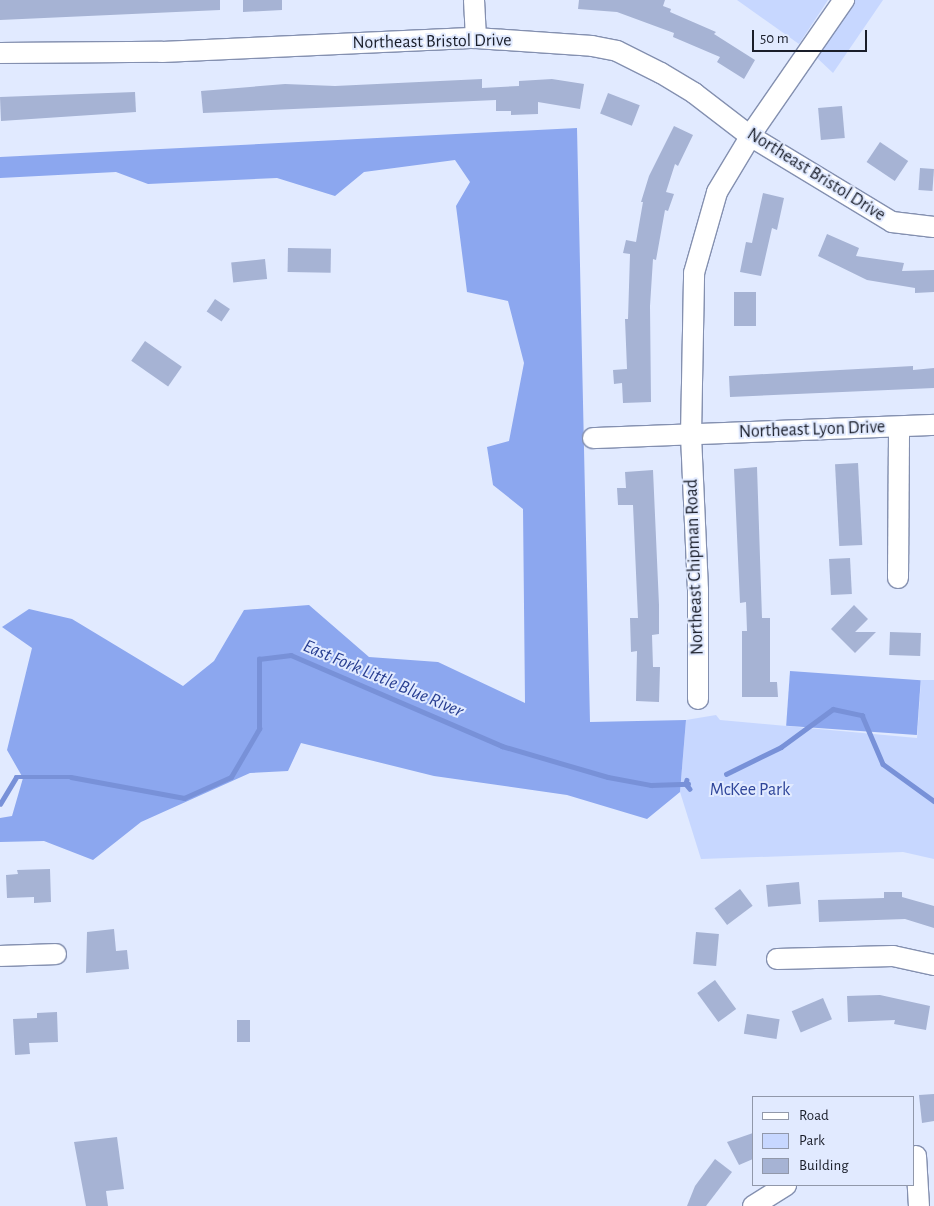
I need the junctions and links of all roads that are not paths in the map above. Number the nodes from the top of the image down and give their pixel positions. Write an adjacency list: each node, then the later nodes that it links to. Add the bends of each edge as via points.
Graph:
1 (474, 0): 3 (street)
2 (844, 0): 5 (street, Northeast Chipman Road)
3 (476, 38): 4 (street, Northeast Bristol Drive, via 162,52); 5 (street, Northeast Bristol Drive, via 592,46 617,52 694,93)
4 (0, 53)
5 (750, 136): 6 (street, Northeast Bristol Drive, via 892,222); 9 (street, Northeast Chipman Road, via 717,192 694,273)
6 (934, 227)
7 (934, 425): 8 (street, Northeast Lyon Drive)
8 (899, 427): 9 (street, Northeast Lyon Drive); 11 (street)
9 (691, 435): 10 (street); 12 (street, Northeast Chipman Road, via 698,590)
10 (592, 438)
11 (898, 578)
12 (698, 699)
13 (56, 954): 14 (street)
14 (0, 956)
15 (777, 960): 16 (street, via 892,956)
16 (934, 965)
17 (921, 1156): 20 (street)
18 (784, 1186): 19 (street)
19 (758, 1202)
20 (919, 1206)

